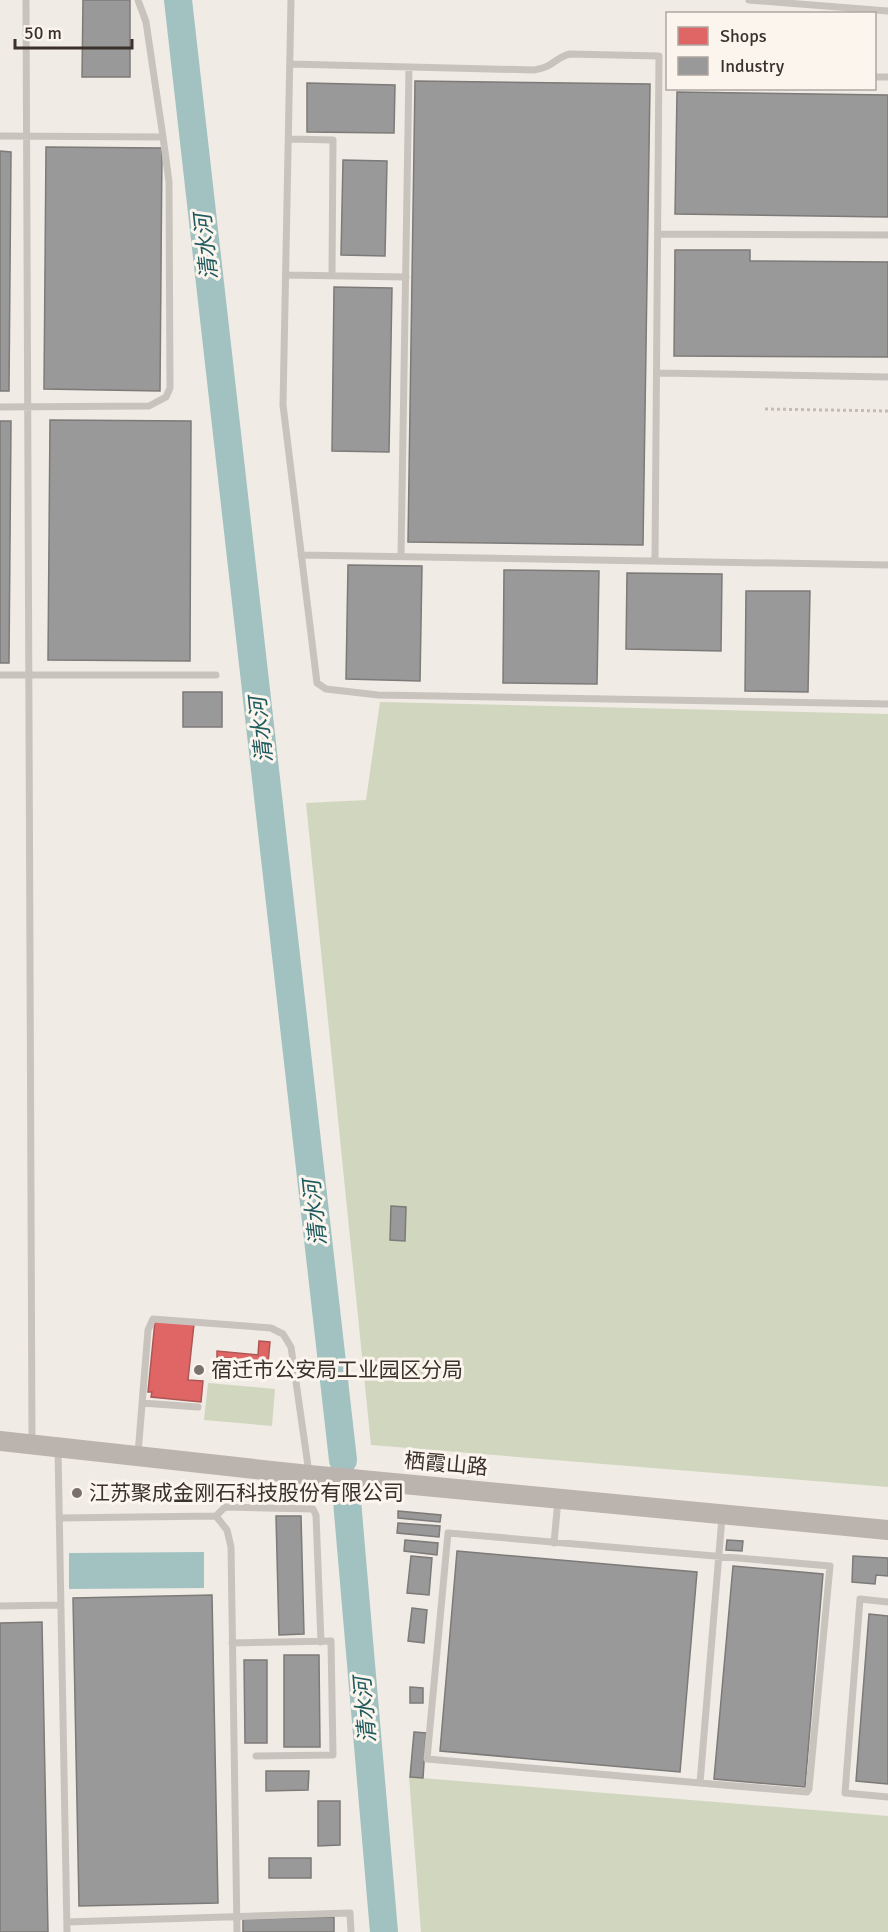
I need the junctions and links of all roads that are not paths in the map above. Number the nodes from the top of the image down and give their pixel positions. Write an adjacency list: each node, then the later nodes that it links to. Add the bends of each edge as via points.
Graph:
1 (26, 0): 10 (lane)
2 (138, 0): 11 (lane, via 146,22)
3 (291, 0): 6 (lane)
4 (749, 0): 5 (lane)
5 (888, 10)
6 (290, 64): 7 (lane); 12 (lane)
7 (409, 67): 8 (lane, via 534,70 549,68 570,54 626,55 659,56); 17 (lane)
8 (663, 73): 13 (lane)
9 (0, 136): 10 (lane)
10 (27, 136): 11 (lane); 20 (lane)
11 (163, 137): 20 (lane, via 170,182 170,388 166,397 149,406)
12 (288, 139): 15 (lane); 16 (lane, via 333,140)
13 (658, 234): 14 (lane); 18 (lane)
14 (888, 235)
15 (286, 274): 16 (lane); 22 (lane, via 283,405)
16 (332, 276): 17 (lane)
17 (405, 277): 23 (lane)
18 (657, 373): 19 (lane); 24 (lane)
19 (888, 377)
20 (28, 406): 21 (lane); 27 (lane)
21 (0, 407)
22 (301, 555): 23 (lane); 29 (lane, via 317,682 327,689 378,694)
23 (401, 556): 24 (lane)
24 (655, 560): 25 (lane)
25 (888, 565)
26 (0, 675): 27 (lane)
27 (29, 675): 28 (lane); 33 (lane)
28 (216, 675)
29 (888, 704)
30 (142, 1403): 31 (lane); 35 (lane); 36 (lane, via 148,1330 153,1319 277,1330 291,1347)
31 (198, 1407)
32 (0, 1441): 33 (street, 栖霞山路)
33 (32, 1445): 34 (street, 栖霞山路)
34 (58, 1448): 35 (street, 栖霞山路); 40 (lane)
35 (138, 1456): 36 (street, 栖霞山路)
36 (309, 1475): 37 (street, 栖霞山路)
37 (558, 1499): 38 (street, 栖霞山路); 42 (lane)
38 (722, 1514): 41 (street, 栖霞山路); 43 (lane)
39 (216, 1516): 40 (lane); 47 (lane, via 225,1507 313,1509); 48 (lane, via 227,1530 231,1547)
40 (59, 1518): 45 (lane)
41 (888, 1530)
42 (554, 1543): 43 (lane); 50 (lane, via 448,1533 427,1760)
43 (718, 1557): 50 (lane); 50 (lane, via 830,1566 809,1789 807,1792)
44 (888, 1602): 51 (lane, via 860,1599 845,1793)
45 (61, 1605): 46 (lane); 53 (lane)
46 (0, 1606)
47 (321, 1641): 48 (lane); 49 (lane, via 331,1641 333,1755)
48 (232, 1643): 52 (lane)
49 (256, 1756)
50 (700, 1783)
51 (888, 1797)
52 (236, 1917): 53 (lane); 55 (lane); 56 (lane, via 350,1913)
53 (67, 1922): 54 (lane)
54 (67, 1932)
55 (237, 1932)
56 (351, 1932)

